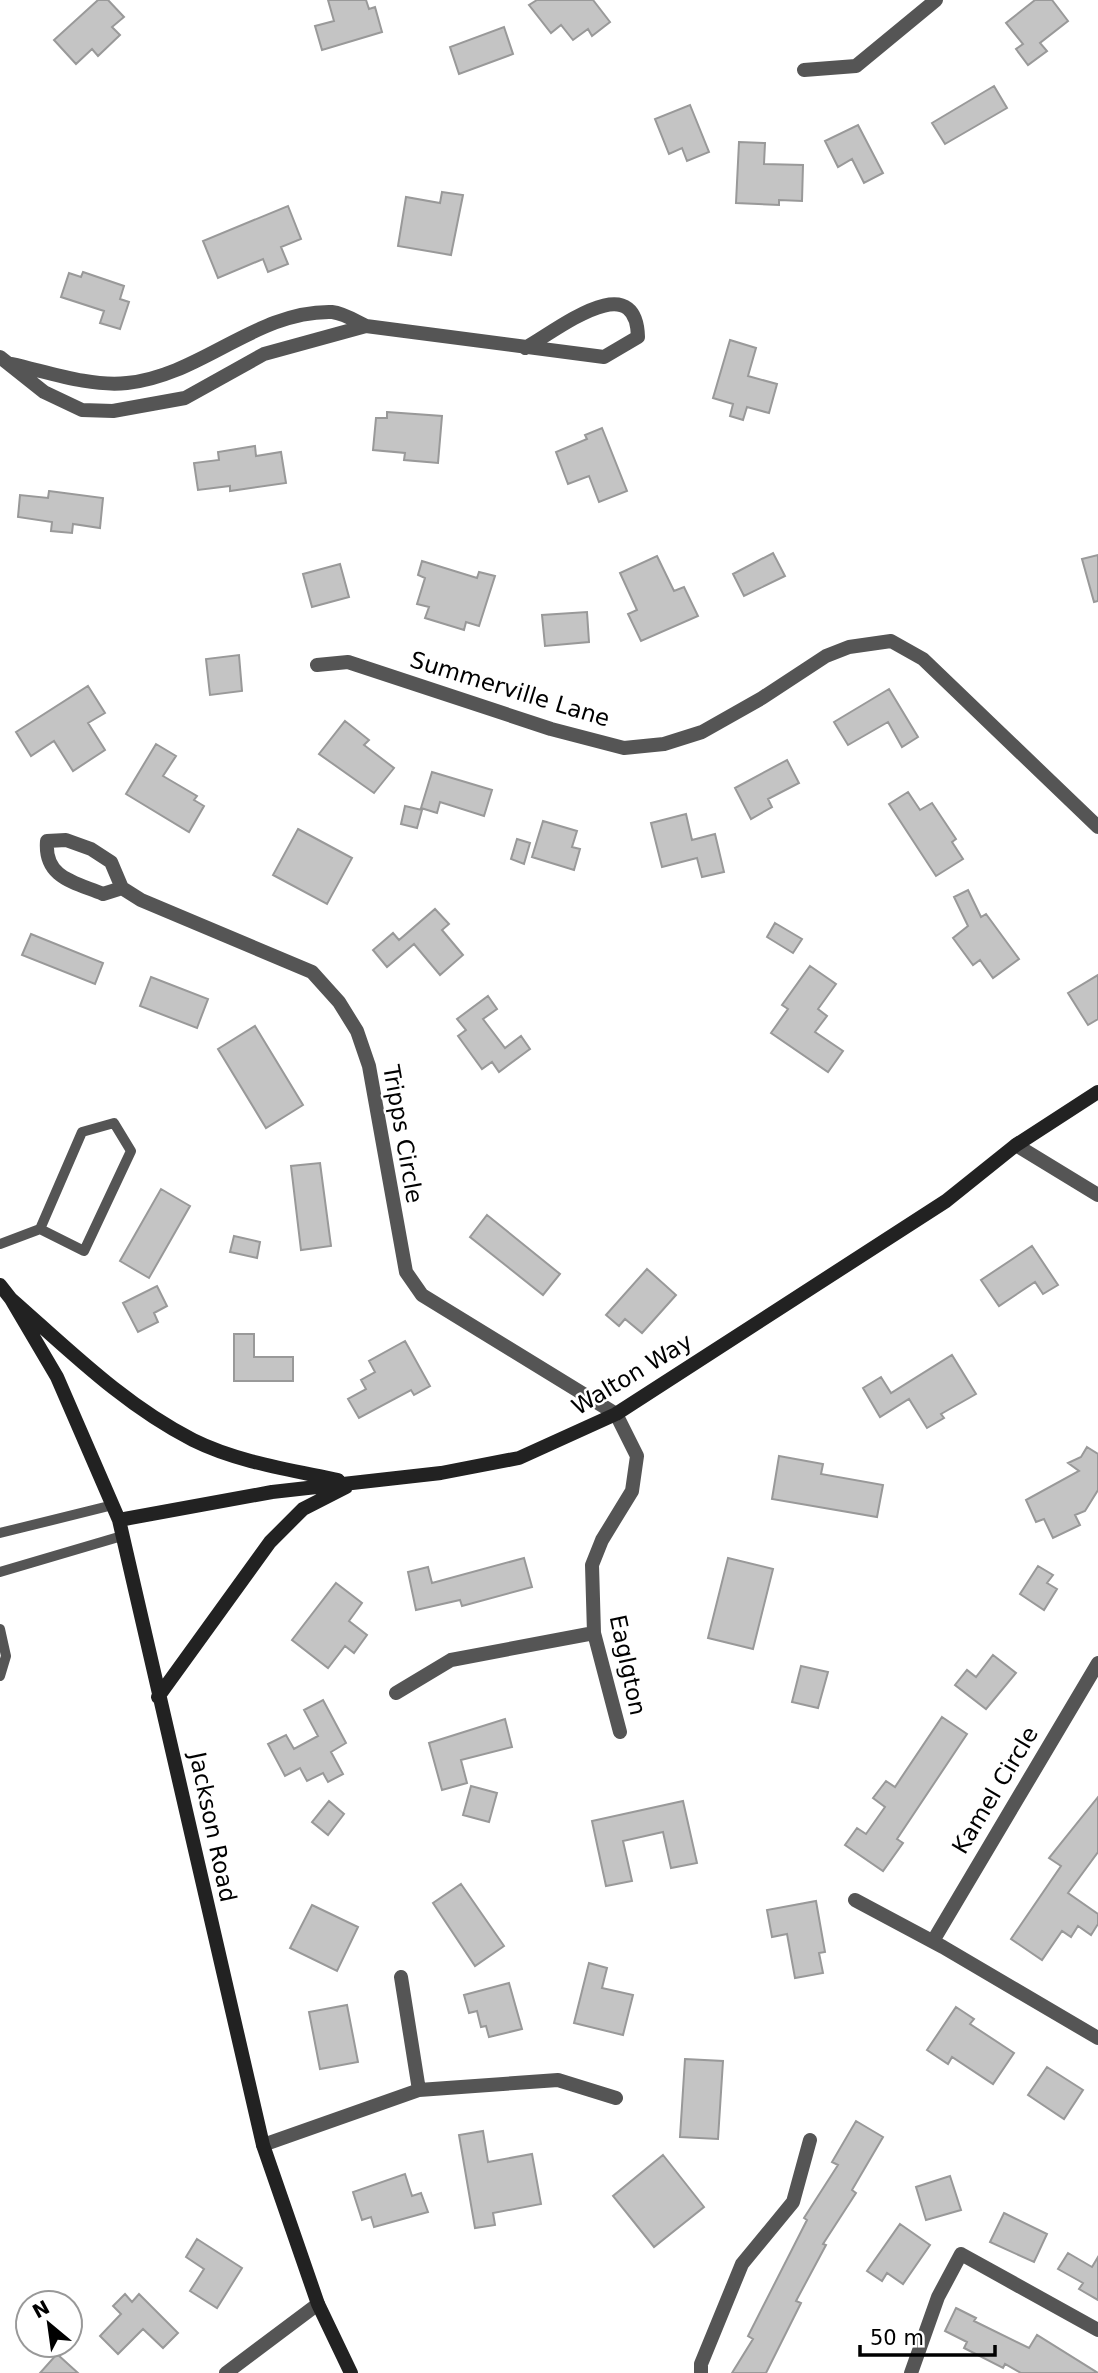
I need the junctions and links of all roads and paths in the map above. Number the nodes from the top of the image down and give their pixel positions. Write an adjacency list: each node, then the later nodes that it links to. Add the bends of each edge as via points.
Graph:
1 (936, 0): 2 (street, via 856,66)
2 (804, 70)
3 (366, 326): 4 (street); 5 (street, via 334,312 303,316 266,326 171,373 126,383 81,379); 5 (street, via 264,354 185,398 113,411 82,410 56,398)
4 (525, 348): 4 (street, via 604,357 638,337 638,325 623,304 608,304)
5 (5, 360)
6 (317, 665): 7 (street, Summerville Lane, via 348,662 551,729 624,748 664,744 702,732 826,656 849,647 891,641 923,659)
7 (1098, 827)
8 (122, 888): 8 (street, Tripps Circle, via 103,894 54,872 46,857 47,841 66,840 91,849 111,862); 16 (street, Tripps Circle, via 312,972 357,1031 369,1066 407,1272 422,1295)
9 (1098, 1092): 10 (main road, Walton Way)
10 (1016, 1145): 11 (street); 16 (main road, Walton Way, via 946,1201)
11 (1098, 1195)
12 (40, 1229): 12 (lane, via 82,1132 114,1123 131,1151 84,1251); 13 (lane)
13 (0, 1244)
14 (0, 1285): 15 (main road)
15 (12, 1299): 17 (main road, via 112,1388 195,1441 249,1459); 18 (main road, Jackson Road, via 57,1377)
16 (616, 1414): 17 (main road, Walton Way, via 519,1458); 24 (street, Eaglgton, via 637,1456 632,1491 592,1565)
17 (353, 1483): 19 (main road, Walton Way, via 272,1492); 28 (main road, via 303,1509 270,1542)
18 (113, 1505): 19 (main road, Jackson Road); 20 (lane)
19 (119, 1520): 21 (main road, Jackson Road)
20 (0, 1533)
21 (122, 1536): 22 (lane); 28 (main road, Jackson Road)
22 (0, 1572)
23 (0, 1629): 26 (lane, via 6,1656)
24 (594, 1633): 27 (street, via 451,1660); 29 (street, Eaglgton)
25 (1098, 1663): 31 (street, Kamel Circle)
26 (0, 1676)
27 (396, 1693)
28 (158, 1697): 37 (main road, Jackson Road)
29 (620, 1732)
30 (855, 1900): 31 (street)
31 (933, 1941): 33 (street)
32 (401, 1977): 34 (street)
33 (1098, 2038)
34 (419, 2090): 35 (street, via 558,2080); 37 (street)
35 (617, 2098)
36 (810, 2140): 42 (street, via 793,2202 742,2264)
37 (263, 2145): 38 (main road, Jackson Road)
38 (318, 2304): 40 (street); 41 (main road, Jackson Road)
39 (1098, 2330): 43 (street, via 961,2254 938,2297)
40 (226, 2373)
41 (351, 2373)
42 (701, 2373)
43 (911, 2373)

